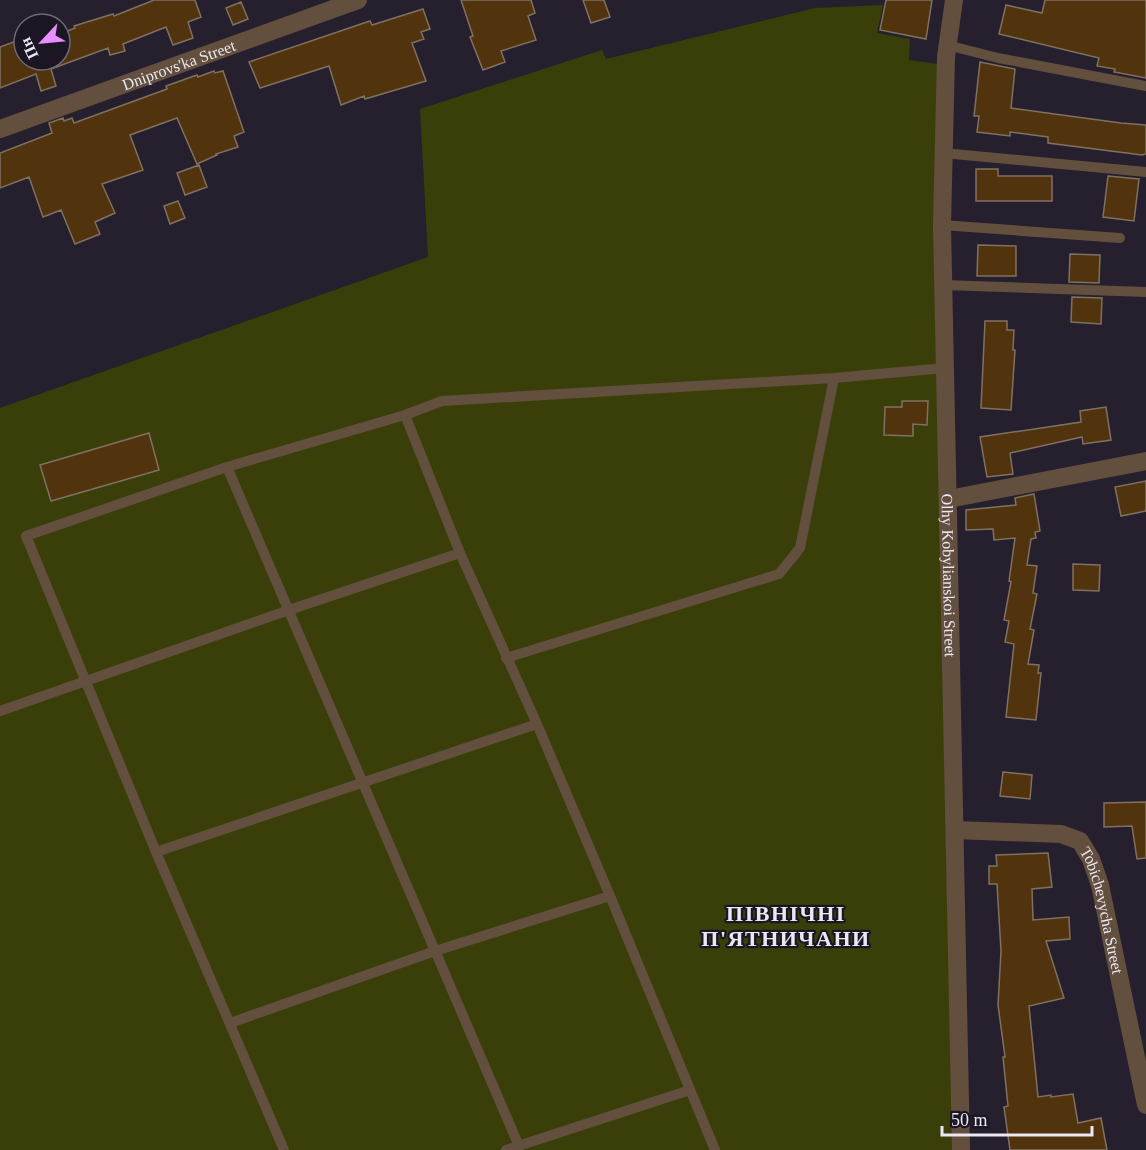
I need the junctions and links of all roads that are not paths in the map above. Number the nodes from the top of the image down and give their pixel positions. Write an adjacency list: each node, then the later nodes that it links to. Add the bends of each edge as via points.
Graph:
1 (358, 0): 5 (street, Dniprovs'ka Street)
2 (954, 0): 3 (street, Olhy Kobylianskoi Street)
3 (947, 45): 4 (lane); 6 (street, Olhy Kobylianskoi Street)
4 (1146, 86)
5 (0, 129)
6 (943, 153): 7 (lane); 8 (street, Olhy Kobylianskoi Street)
7 (1146, 172)
8 (942, 225): 9 (lane); 10 (street, Olhy Kobylianskoi Street)
9 (1120, 238)
10 (943, 285): 11 (lane); 12 (street, Olhy Kobylianskoi Street)
11 (1146, 292)
12 (945, 368): 13 (lane); 17 (street, Olhy Kobylianskoi Street)
13 (834, 378): 14 (lane, via 442,401); 20 (lane, via 800,548 779,574)
14 (405, 415): 16 (lane); 18 (lane)
15 (1146, 461): 17 (street)
16 (227, 467): 19 (lane); 21 (lane, via 27,536)
17 (949, 499): 25 (street, Olhy Kobylianskoi Street)
18 (460, 553): 19 (lane); 20 (lane)
19 (289, 610): 21 (lane); 24 (lane)
20 (506, 658): 23 (lane)
21 (86, 680): 22 (lane); 26 (lane)
22 (0, 711)
23 (537, 724): 24 (lane); 27 (lane)
24 (363, 783): 26 (lane); 28 (lane)
25 (955, 830): 31 (street, Tobichevycha Street, via 1060,834 1080,841 1100,885); 36 (street, Olhy Kobylianskoi Street)
26 (156, 852): 29 (lane)
27 (610, 896): 28 (lane); 30 (lane)
28 (435, 951): 29 (lane); 32 (lane)
29 (230, 1023): 33 (lane)
30 (690, 1090): 32 (lane); 35 (lane)
31 (1146, 1106)
32 (519, 1146): 34 (lane)
33 (284, 1150)
34 (506, 1150)
35 (715, 1150)
36 (961, 1150)

